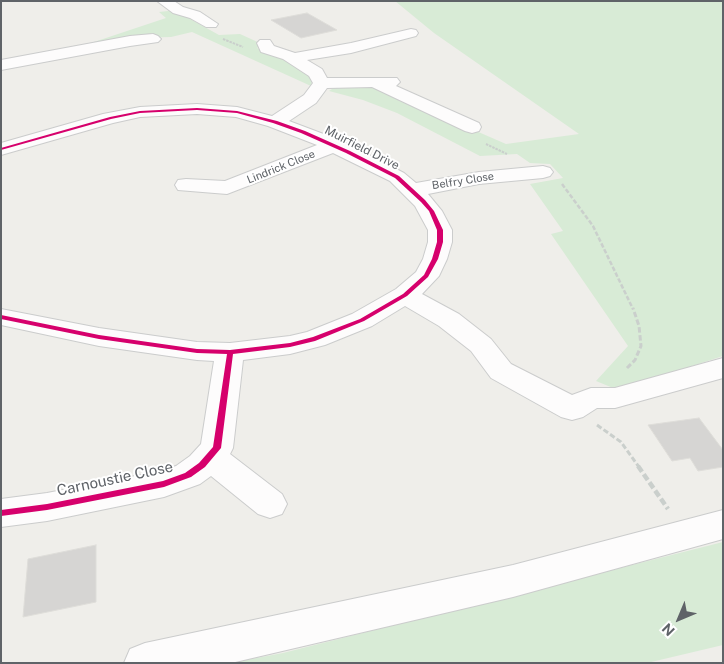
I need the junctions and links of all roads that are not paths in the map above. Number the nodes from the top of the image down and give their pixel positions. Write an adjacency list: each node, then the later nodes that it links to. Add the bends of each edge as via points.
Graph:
1 (164, 1): 2 (street)
2 (211, 24)
3 (411, 33): 6 (street)
4 (153, 40): 7 (street, via 130,41)
5 (266, 46): 6 (street)
6 (293, 58): 8 (street, via 316,74)
7 (1, 65)
8 (322, 83): 9 (street, via 310,99); 10 (street, via 383,82)
9 (275, 122): 11 (street, Muirfield Drive); 12 (street, Muirfield Drive, via 225,110 168,109 110,118)
10 (472, 127)
11 (335, 145): 14 (street, Lindrick Close, via 227,188); 15 (street, Muirfield Drive, via 397,177)
12 (1, 149)
13 (543, 172): 15 (street, Belfry Close, via 510,169)
14 (186, 185)
15 (413, 190): 16 (street, Muirfield Drive, via 437,221 440,242 426,276)
16 (405, 295): 18 (street, Muirfield Drive, via 362,320 315,339); 19 (street, via 450,320 481,345 501,371 572,410 585,402 615,398)
17 (1, 317): 18 (street, Muirfield Drive, via 164,348)
18 (230, 352): 20 (street, via 217,448)
19 (723, 368)
20 (211, 456): 21 (street, Carnoustie Close, via 188,475 164,484 47,507); 22 (street)
21 (12, 503)
22 (270, 504)
23 (723, 524): 24 (street, via 513,581)
24 (145, 663)

